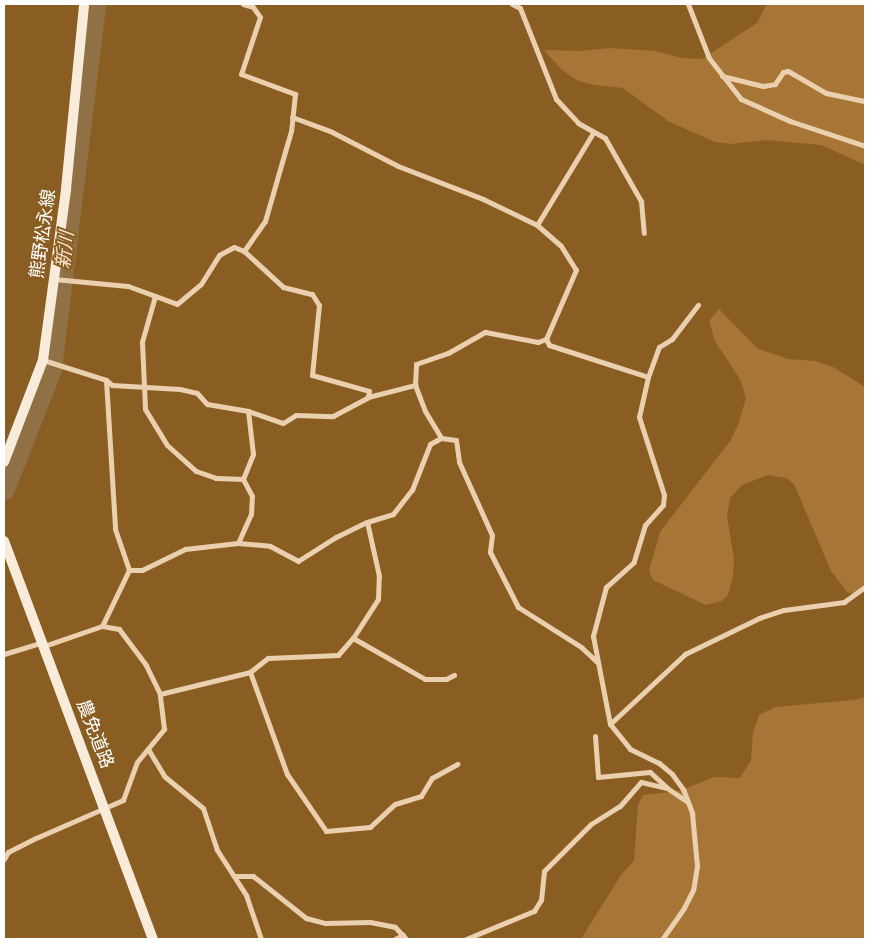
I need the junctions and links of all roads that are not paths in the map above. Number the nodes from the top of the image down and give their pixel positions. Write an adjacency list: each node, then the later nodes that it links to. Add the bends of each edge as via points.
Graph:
1 (84, 4): 13 (main road, 熊野松永線)
2 (243, 4): 7 (street, via 253,7 260,17 242,74 295,94)
3 (512, 4): 8 (street, via 520,8 556,98 578,123)
4 (688, 4): 5 (street, via 709,58)
5 (722, 76): 6 (street, via 763,86 775,84 783,72 788,71 826,93); 9 (street, via 741,100)
6 (865, 101)
7 (292, 117): 10 (street, via 330,131 398,166 483,199); 12 (street, via 291,132 265,221)
8 (593, 133): 10 (street); 11 (street, via 605,138 641,202)
9 (865, 146)
10 (537, 225): 16 (street, via 561,246 576,270)
11 (644, 233)
12 (244, 250): 14 (street, via 234,247 219,255 201,284 178,304); 22 (street, via 283,287 312,294 319,305 312,375 369,391)
13 (54, 279): 14 (street, via 128,286); 17 (main road, 熊野松永線)
14 (155, 296): 21 (street, via 142,342)
15 (698, 305): 18 (street, via 672,339 659,347)
16 (546, 339): 18 (street, via 549,345); 20 (street, via 538,342 485,332 448,352 416,364)
17 (46, 361): 19 (street); 25 (main road, 熊野松永線)
18 (648, 376): 36 (street, via 639,417 664,495 663,505 645,525 634,562 606,587 594,636)
19 (106, 380): 21 (street, via 112,385); 30 (street, via 115,529)
20 (415, 385): 22 (street); 24 (street)
21 (142, 387): 23 (street, via 180,389 197,393 207,404); 26 (street, via 145,409 167,445 196,471 216,478)
22 (368, 397): 23 (street, via 332,416 296,415 283,423)
23 (248, 410): 26 (street, via 253,454)
24 (441, 438): 27 (street, via 430,444 412,490 393,514); 36 (street, via 456,440 459,462 492,535 490,552 518,607 581,647)
25 (4, 462)
26 (243, 479): 29 (street, via 252,496 251,514)
27 (367, 522): 29 (street, via 336,536 298,561 270,546); 33 (street, via 379,576 378,598)
28 (4, 541): 34 (main road, 農免道路)
29 (238, 543): 30 (street, via 185,549 142,570)
30 (129, 570): 32 (street)
31 (865, 587): 40 (street, via 844,602 784,610 759,618 685,654)
32 (102, 626): 34 (street); 39 (street, via 119,629 146,665)
33 (353, 638): 37 (street, via 338,655 268,658); 38 (street, via 425,679 446,679)
34 (43, 644): 35 (street); 46 (main road, 農免道路)
35 (4, 654)
36 (598, 664): 40 (street)
37 (250, 672): 39 (street); 43 (street, via 287,774 326,831 370,827 395,804 421,796 432,778)
38 (454, 675)
39 (160, 694): 42 (street, via 164,729)
40 (610, 724): 45 (street, via 630,749 659,763 672,774)
41 (595, 736): 44 (street, via 598,777 650,772)
42 (148, 748): 46 (street, via 138,762 123,800); 48 (street, via 164,776 203,808 217,850)
43 (457, 764)
44 (666, 788): 45 (street); 53 (street, via 641,782 620,806 591,824 544,872 541,900 534,911)
45 (688, 802): 54 (street, via 697,866 693,890)
46 (106, 808): 47 (street, via 36,838 8,852); 50 (main road, 農免道路)
47 (4, 859)
48 (236, 876): 49 (street, via 253,876 306,918 341,924 370,922 395,927); 51 (street)
49 (404, 937): 52 (street)
50 (153, 939)
51 (261, 939)
52 (395, 939)
53 (466, 939)
54 (662, 939)

